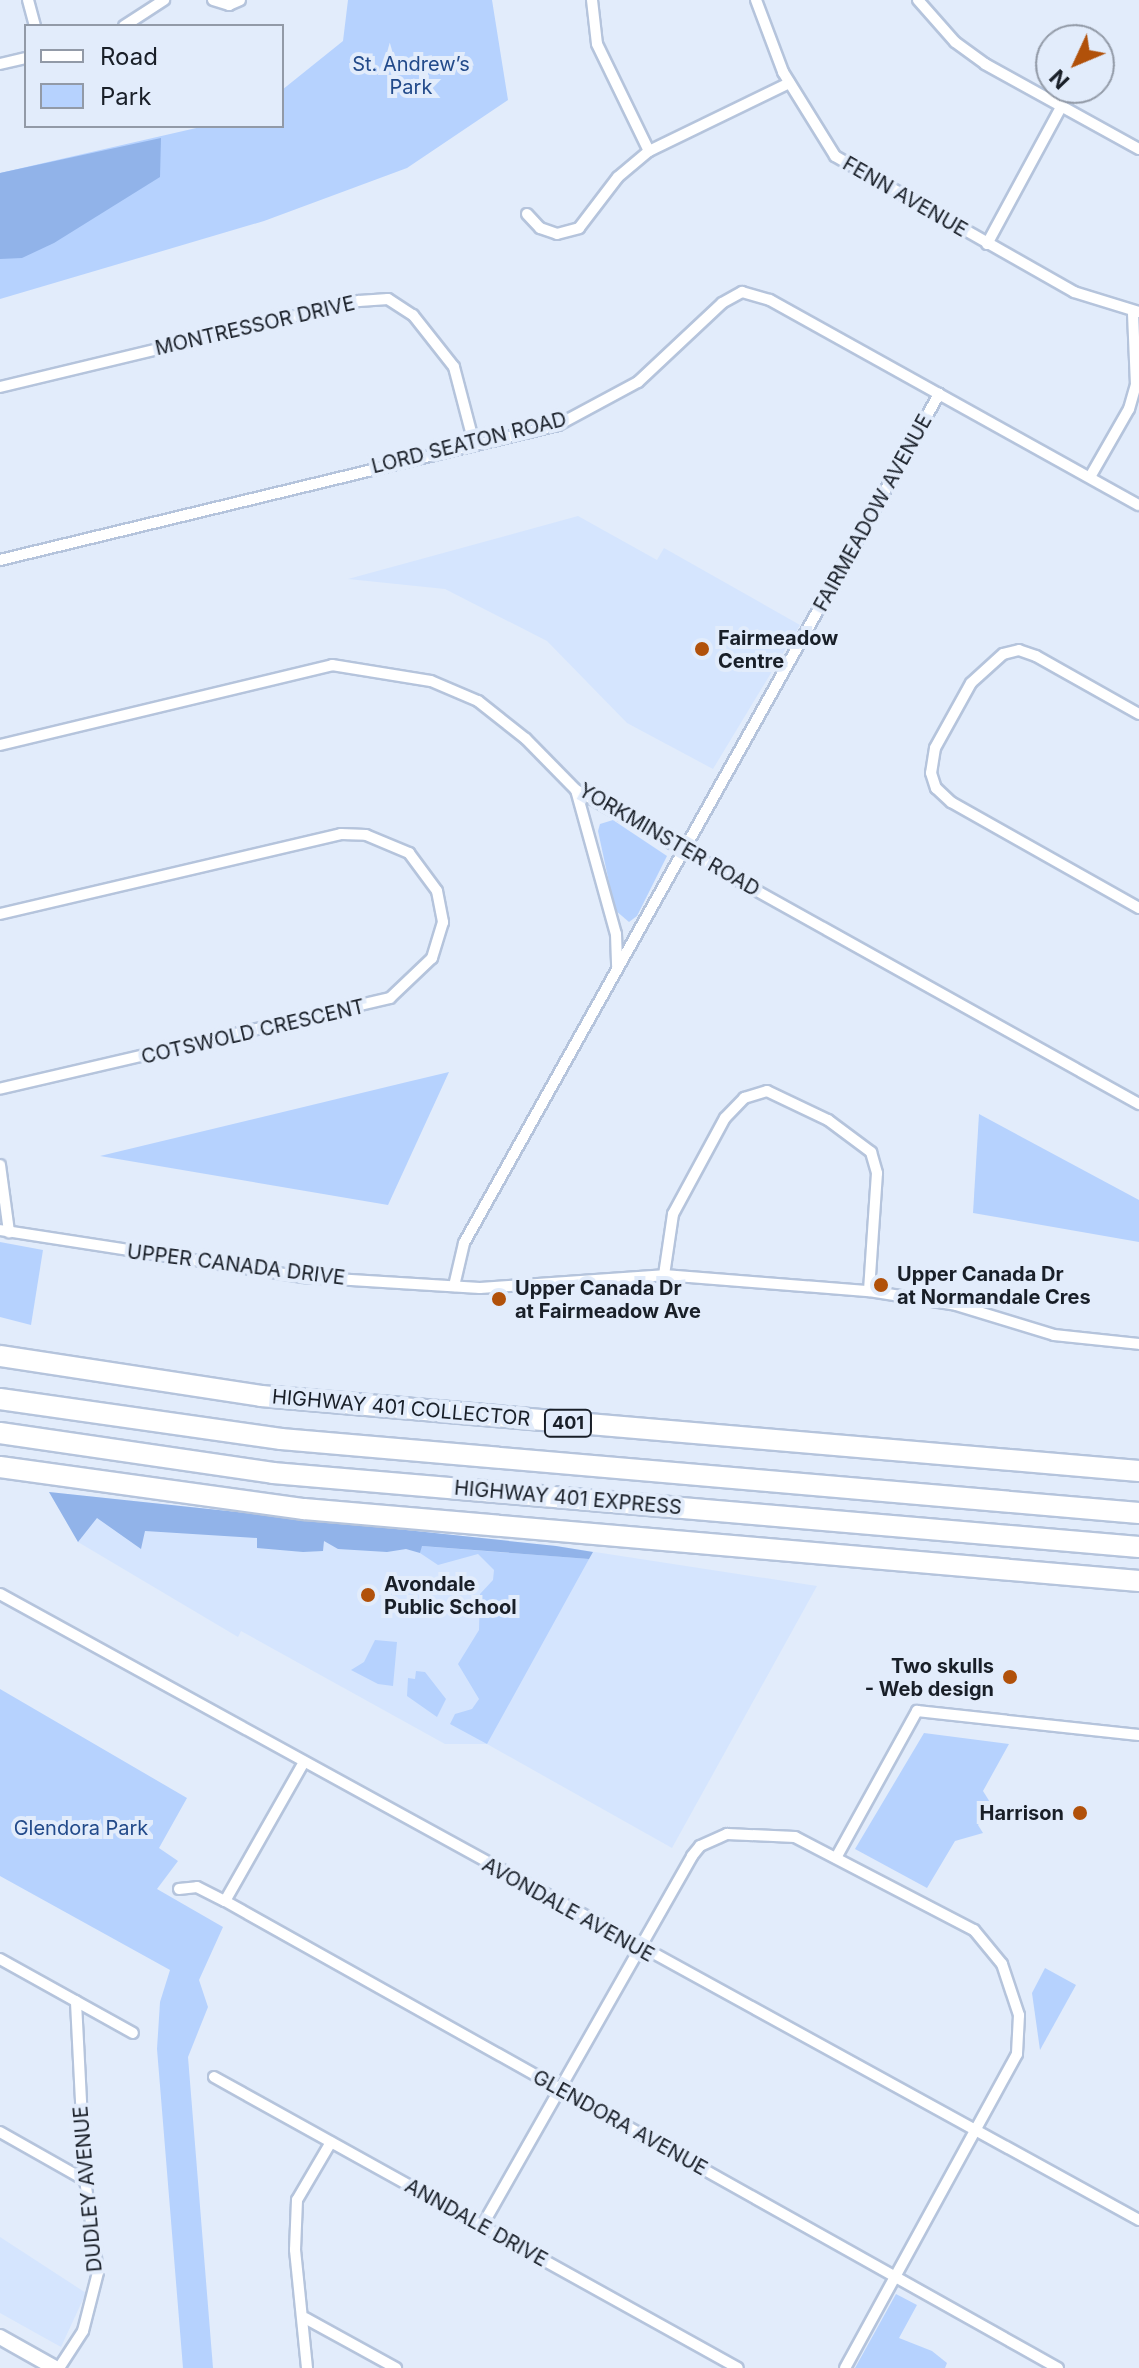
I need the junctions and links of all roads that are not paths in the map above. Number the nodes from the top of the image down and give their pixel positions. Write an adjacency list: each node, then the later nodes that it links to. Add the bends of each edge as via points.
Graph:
1 (28, 0): 8 (street)
2 (164, 0): 9 (street)
3 (213, 0): 4 (street, via 229,5)
4 (240, 0)
5 (592, 0): 15 (street, via 597,44)
6 (756, 0): 12 (street, FENN AVENUE)
7 (918, 0): 13 (street, via 955,42)
8 (34, 24)
9 (127, 24)
10 (24, 58): 11 (street)
11 (0, 64)
12 (789, 83): 15 (street); 17 (street, FENN AVENUE, via 835,156)
13 (1061, 107): 14 (street); 17 (street)
14 (1139, 149)
15 (649, 151): 16 (street, via 618,177 579,228 557,234 540,228)
16 (527, 214)
17 (987, 244): 18 (street, FENN AVENUE, via 1092,300)
18 (1136, 312): 22 (street, via 1136,385 1129,409)
19 (0, 387): 21 (street, MONTRESSOR DRIVE, via 359,301 388,299 413,315 454,367)
20 (939, 394): 21 (street, LORD SEATON ROAD, via 770,300 742,292 722,303 629,388 558,425); 22 (street, LORD SEATON ROAD); 28 (street, FAIRMEADOW AVENUE)
21 (474, 443): 24 (street, LORD SEATON ROAD)
22 (1090, 477): 23 (street, LORD SEATON ROAD)
23 (1139, 505)
24 (0, 560)
25 (1139, 714): 29 (street, via 1036,656 1019,650 1003,654 971,683 935,748 931,773 936,788 951,802)
26 (0, 745): 27 (street, YORKMINSTER ROAD, via 332,665 431,681 478,701)
27 (576, 790): 28 (street, YORKMINSTER ROAD); 31 (street, via 616,934)
28 (682, 851): 31 (street, FAIRMEADOW AVENUE); 33 (street, YORKMINSTER ROAD)
29 (1139, 908)
30 (0, 914): 32 (street, COTSWOLD CRESCENT, via 341,834 366,835 409,853 437,891 443,922 432,958 419,975 390,998 369,1006)
31 (617, 966): 37 (street, FAIRMEADOW AVENUE, via 464,1243)
32 (0, 1089)
33 (1139, 1104)
34 (0, 1165): 35 (street)
35 (4, 1231): 37 (street, UPPER CANADA DRIVE, via 303,1277)
36 (664, 1275): 37 (street, UPPER CANADA DRIVE); 38 (street, UPPER CANADA DRIVE); 38 (street, via 673,1214 725,1118 744,1098 767,1091 828,1120 871,1152 877,1173)
37 (454, 1286)
38 (869, 1291): 39 (street, UPPER CANADA DRIVE, via 956,1305 1054,1335)
39 (1139, 1344)
40 (0, 1356): 44 (highway, HIGHWAY 401 COLLECTOR / 401, via 261,1396)
41 (0, 1399): 45 (highway, HIGHWAY 401 EXPRESS / 401, via 281,1439)
42 (0, 1433): 47 (highway, HIGHWAY 401 EXPRESS, via 273,1473)
43 (0, 1467): 46 (highway, via 224,1501)
44 (1139, 1471)
45 (1139, 1513)
46 (747, 1547): 48 (highway); 49 (highway, via 812,1563)
47 (1139, 1547)
48 (1139, 1581)
49 (1139, 1593)
50 (0, 1594): 52 (street, AVONDALE AVENUE)
51 (1139, 1735): 53 (street, via 917,1711)
52 (304, 1762): 55 (street); 56 (street, AVONDALE AVENUE)
53 (837, 1856): 56 (street, via 795,1837 743,1832 712,1839 681,1872); 63 (street, via 974,1930 1002,1964 1019,2015 1017,2054)
54 (179, 1889): 55 (street, GLENDORA AVENUE, via 197,1887)
55 (225, 1901): 61 (street, GLENDORA AVENUE)
56 (638, 1949): 61 (street); 63 (street, AVONDALE AVENUE)
57 (0, 1959): 58 (street)
58 (76, 2001): 59 (street); 65 (street, DUDLEY AVENUE)
59 (133, 2033)
60 (214, 2077): 64 (street, ANNDALE DRIVE)
61 (560, 2091): 67 (street); 68 (street, GLENDORA AVENUE)
62 (0, 2132): 65 (street)
63 (976, 2133): 66 (street, AVONDALE AVENUE); 68 (street)
64 (331, 2142): 67 (street, ANNDALE DRIVE); 69 (street, via 297,2200 295,2250)
65 (85, 2180): 71 (street, DUDLEY AVENUE, via 98,2272 83,2331)
66 (1139, 2220)
67 (482, 2226): 74 (street, ANNDALE DRIVE)
68 (896, 2277): 75 (street); 76 (street, GLENDORA AVENUE)
69 (305, 2318): 72 (street); 73 (street)
70 (0, 2337): 71 (main road)
71 (57, 2368)
72 (307, 2368)
73 (396, 2368)
74 (738, 2368)
75 (845, 2368)
76 (1058, 2368)

